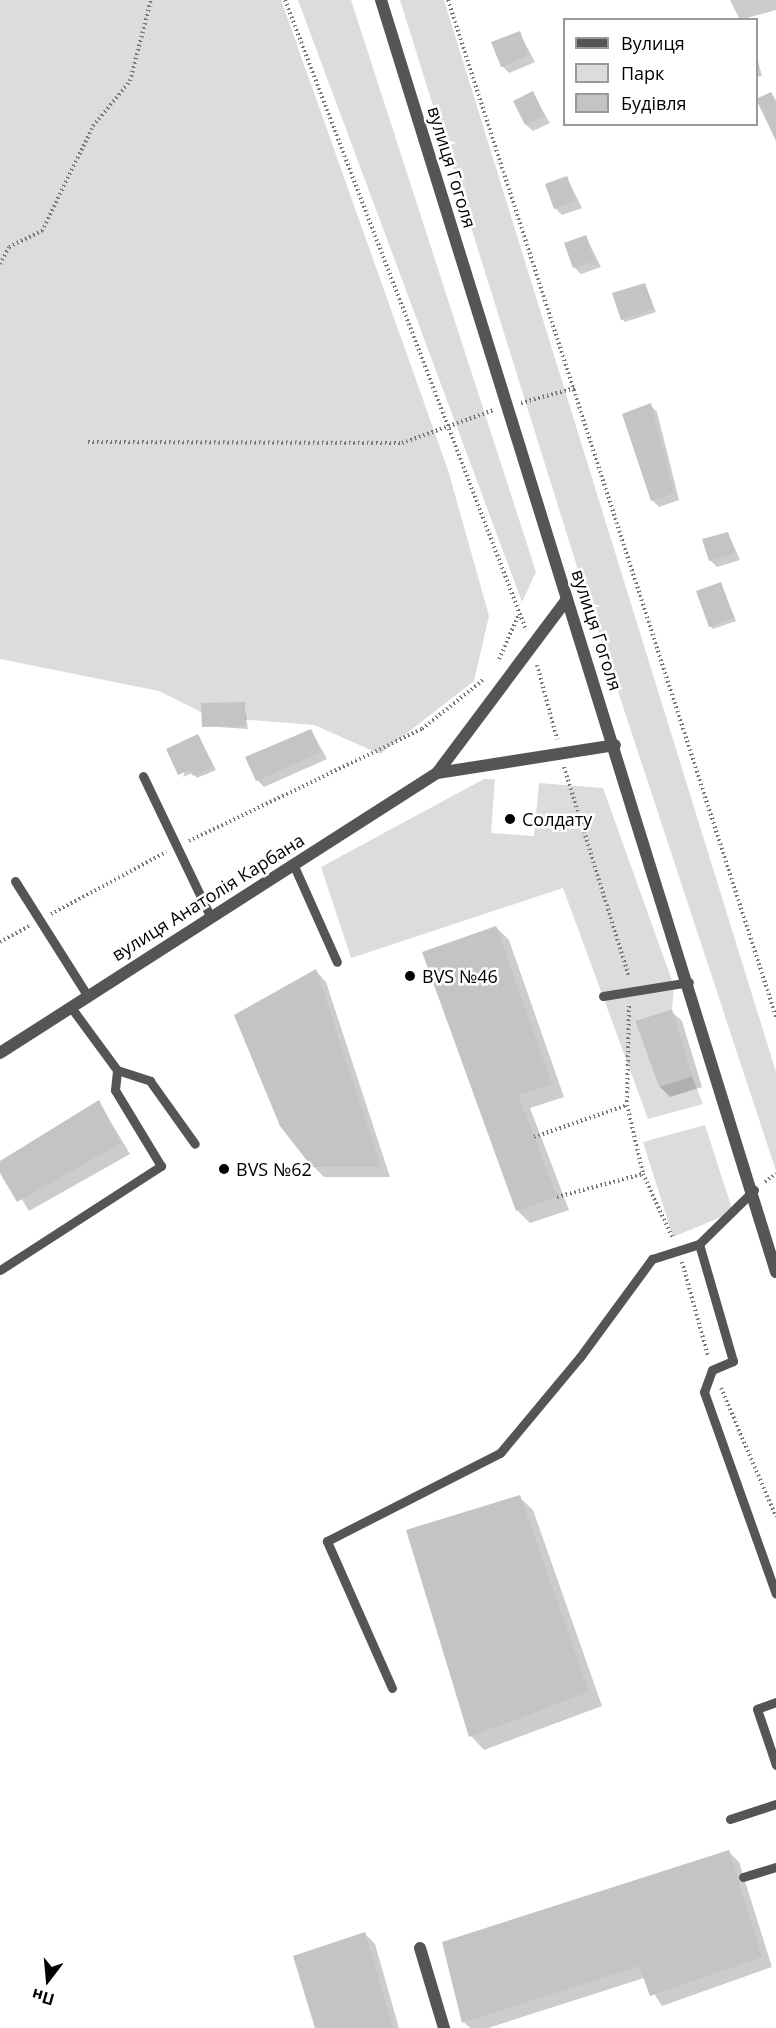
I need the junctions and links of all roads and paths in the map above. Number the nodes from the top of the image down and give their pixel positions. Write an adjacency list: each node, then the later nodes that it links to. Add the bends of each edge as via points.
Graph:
1 (151, 0): 5 (path, via 130,81 93,126 42,231 9,247)
2 (285, 0): 8 (path)
3 (381, 0): 7 (street, вулиця Гоголя)
4 (448, 0): 6 (path)
5 (0, 264)
6 (575, 388): 7 (path); 31 (path)
7 (508, 406): 8 (path); 10 (street, вулиця Гоголя)
8 (443, 424): 9 (path, via 402,443); 11 (path)
9 (88, 442)
10 (567, 599): 12 (street); 15 (street, вулиця Гоголя)
11 (519, 614): 12 (path); 13 (path)
12 (532, 647): 16 (path); 17 (street)
13 (496, 664)
14 (491, 671): 19 (path, via 422,729)
15 (615, 745): 16 (street); 26 (street, вулиця Гоголя)
16 (561, 753): 17 (street); 27 (path, via 576,820 629,977)
17 (437, 774): 20 (street, вулиця Анатолія Карбана)
18 (143, 776): 19 (lane)
19 (177, 847): 22 (lane); 23 (path)
20 (294, 866): 22 (street, вулиця Анатолія Карбана); 25 (lane)
21 (15, 881): 23 (lane)
22 (210, 916): 28 (street, вулиця Анатолія Карбана)
23 (40, 921): 24 (path); 28 (lane)
24 (0, 942)
25 (337, 963)
26 (689, 982): 27 (lane); 38 (street, вулиця Гоголя)
27 (629, 993): 29 (lane); 34 (path)
28 (87, 995): 30 (street, вулиця Анатолія Карбана)
29 (603, 996)
30 (70, 1006): 32 (street, вулиця Анатолія Карбана); 33 (lane)
31 (776, 1017)
32 (0, 1053)
33 (117, 1070): 36 (lane, via 150,1081); 42 (lane, via 115,1090 161,1166)
34 (627, 1105): 35 (path); 37 (path)
35 (534, 1137)
36 (195, 1144)
37 (643, 1174): 39 (path); 41 (path)
38 (754, 1190): 40 (lane); 43 (street, вулиця Гоголя)
39 (557, 1197)
40 (699, 1244): 41 (lane); 44 (lane, via 734,1361)
41 (679, 1251): 44 (path); 48 (lane, via 652,1259 580,1357 500,1453 327,1541)
42 (0, 1270)
43 (776, 1272)
44 (712, 1370): 45 (path); 46 (lane, via 704,1392)
45 (776, 1517)
46 (772, 1569): 47 (lane)
47 (776, 1594)
48 (392, 1688)
49 (776, 1702): 50 (lane, via 757,1709)
50 (776, 1765)
51 (776, 1804): 52 (lane)
52 (730, 1819)
53 (776, 1867): 54 (lane)
54 (743, 1877)
55 (420, 1948): 56 (street)
56 (444, 2028)

